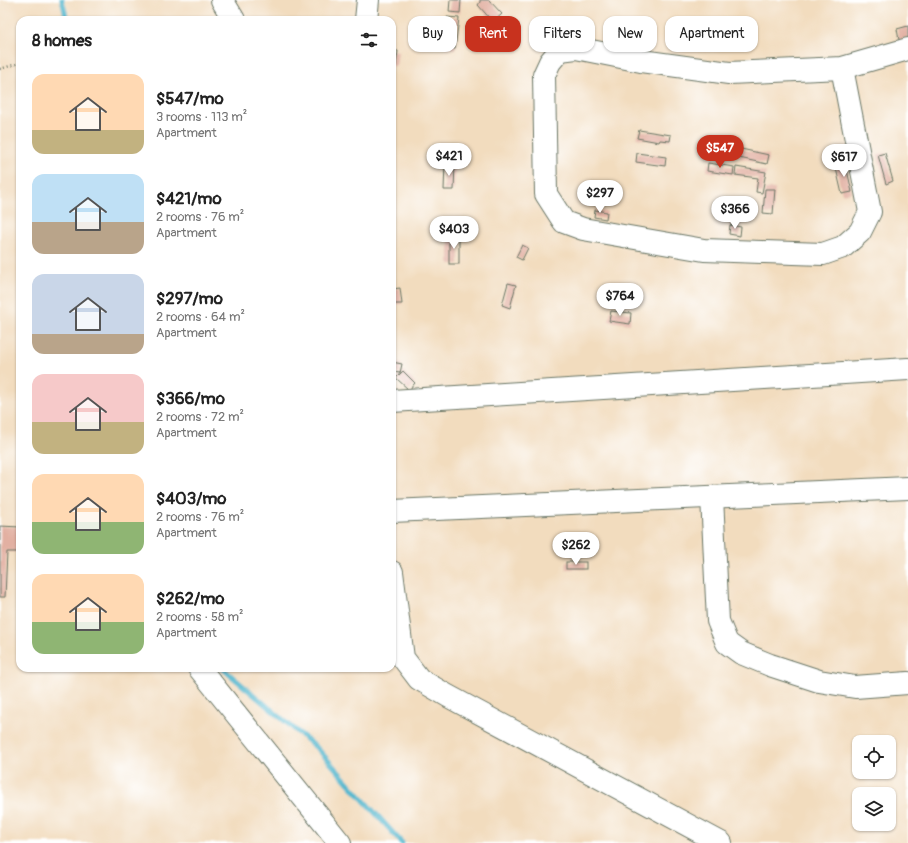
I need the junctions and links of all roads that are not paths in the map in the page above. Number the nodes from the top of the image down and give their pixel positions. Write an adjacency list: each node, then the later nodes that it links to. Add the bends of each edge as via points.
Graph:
1 (222, 0): 3 (street)
2 (368, 0): 4 (street)
3 (232, 16)
4 (366, 16)
5 (908, 49): 6 (street)
6 (842, 68): 6 (street, via 729,73 641,62 576,48 560,50 544,75 546,194 564,222 583,229 704,250 823,254 843,247 860,232 870,212)
7 (908, 368): 8 (street)
8 (396, 401)
9 (908, 488): 10 (street)
10 (712, 497): 11 (street); 14 (street, via 718,621 727,643 741,653 770,665 819,681 855,687)
11 (396, 511)
12 (396, 603): 16 (street, via 403,658 419,679)
13 (202, 672): 15 (street)
14 (908, 683)
15 (340, 843)
16 (721, 843)

